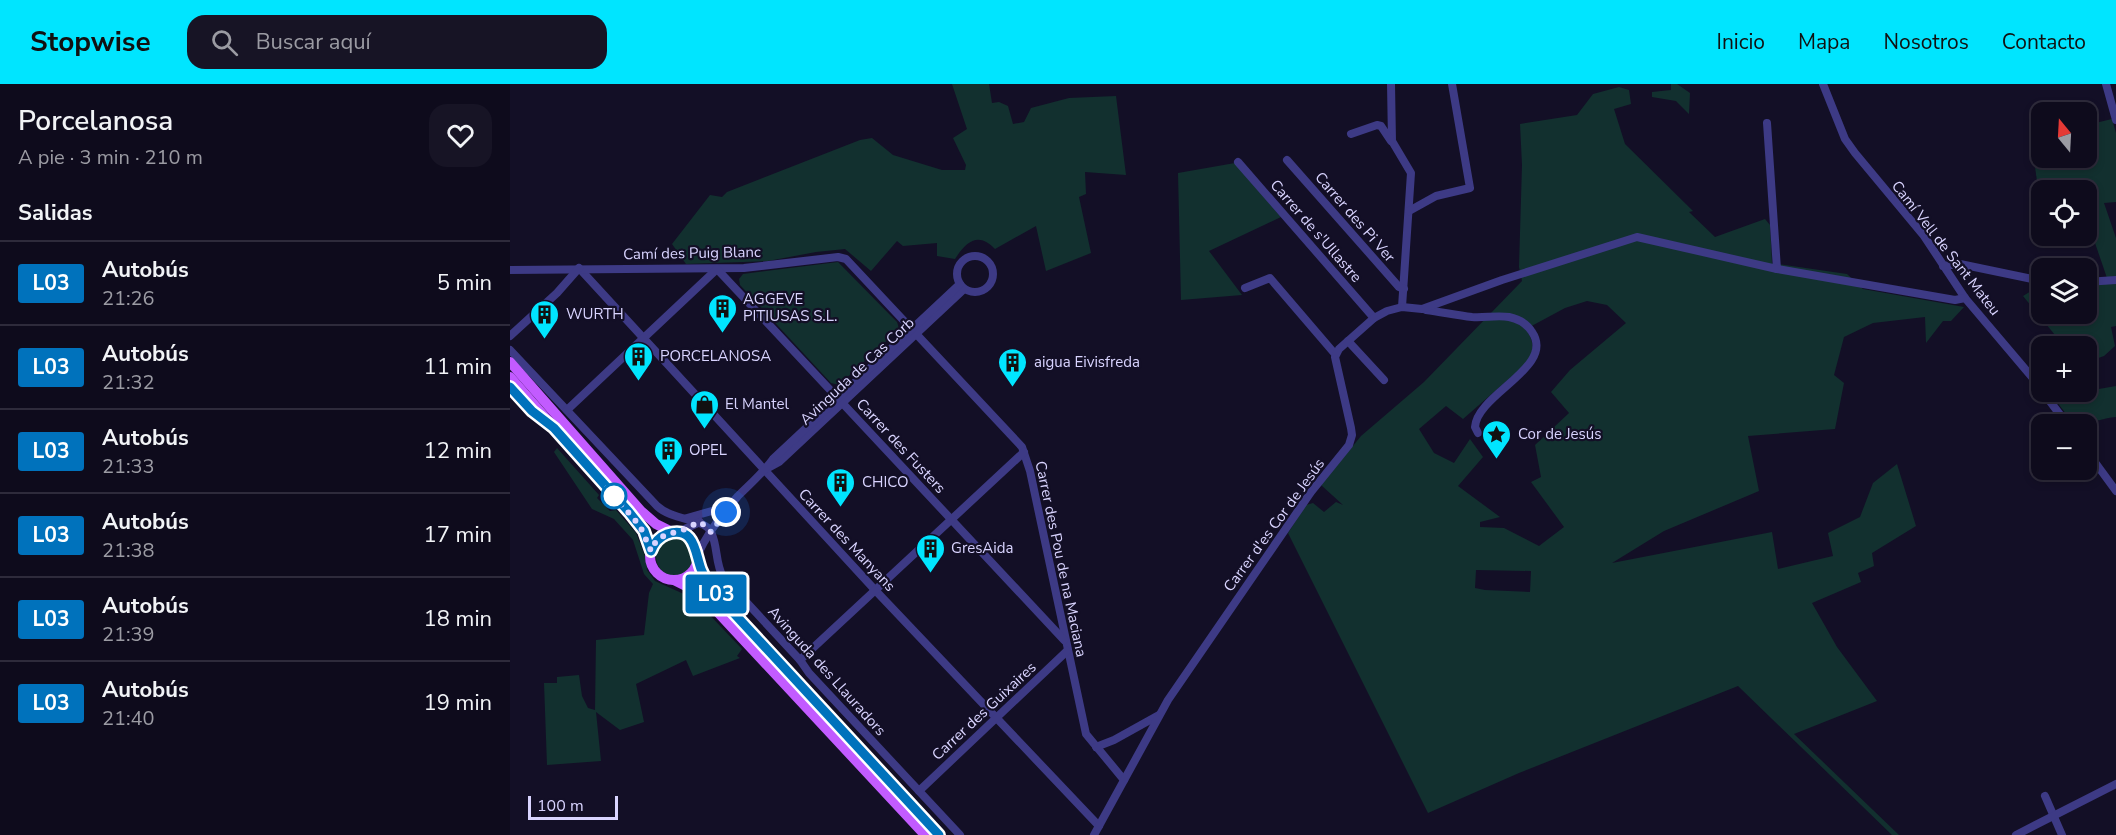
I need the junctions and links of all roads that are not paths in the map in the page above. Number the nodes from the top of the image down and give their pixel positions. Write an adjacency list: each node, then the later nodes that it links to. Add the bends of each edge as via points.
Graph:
1 (1391, 84): 8 (street)
2 (1452, 84): 11 (street, via 1470,188 1436,196)
3 (1823, 84): 13 (street, Camí Vell de Sant Mateu, via 1845,139 1924,236)
4 (2106, 84): 5 (street)
5 (2116, 120)
6 (1767, 123): 16 (street)
7 (1351, 134): 8 (street, via 1377,125)
8 (1392, 141): 11 (street, via 1410,173)
9 (1287, 160): 23 (street, Carrer des Pi Ver)
10 (1238, 162): 27 (street, Carrer de s'Ullastre)
11 (1409, 211): 23 (street)
12 (842, 258): 15 (street, Camí des Puig Blanc); 28 (street, Carrer des Pou de na Maciana)
13 (1943, 266): 18 (street, via 1960,264); 24 (street, Camí Vell de Sant Mateu)
14 (579, 268): 15 (street, Camí des Puig Blanc); 17 (street, Camí des Puig Blanc); 29 (street); 30 (street, Carrer des Manyans)
15 (717, 269): 30 (street); 38 (street, Carrer des Fusters)
16 (1777, 269): 24 (street, via 1955,300); 26 (street, via 1637,237)
17 (510, 270)
18 (2031, 279)
19 (2116, 280): 20 (street)
20 (2097, 281)
21 (962, 286): 21 (street, via 975,292 990,285 990,264 974,256 963,261 957,272); 28 (street, Avinguda de Cas Corb)
22 (1245, 288): 33 (street, via 1270,278)
23 (1404, 289): 25 (street)
24 (1965, 298): 35 (street, Camí Vell de Sant Mateu)
25 (1402, 307): 26 (street); 27 (street)
26 (1422, 309): 40 (street, via 1472,317 1510,317 1523,322 1536,338 1531,363 1478,413 1474,427)
27 (1374, 318): 31 (street)
28 (913, 332): 38 (street, Avinguda de Cas Corb); 41 (street, Carrer des Pou de na Maciana)
29 (510, 336)
30 (643, 340): 39 (street); 43 (street, Carrer des Manyans)
31 (1348, 341): 33 (street); 37 (street)
32 (510, 350): 39 (street)
33 (1335, 354): 64 (street, Carrer d'es Cor de Jesús, via 1351,428 1349,445 1311,492)
34 (510, 362): 47 (main road)
35 (2031, 377)
36 (510, 378): 53 (main road, via 640,526)
37 (1384, 380)
38 (840, 400): 43 (street, Avinguda de Cas Corb, via 777,463); 49 (street, Carrer des Fusters)
39 (567, 410): 48 (street, via 657,506)
40 (1478, 433)
41 (1024, 452): 49 (street); 57 (street, Carrer des Pou de na Maciana)
42 (2097, 465): 44 (street)
43 (765, 470): 45 (street, Avinguda de Cas Corb); 56 (street, Carrer des Manyans)
44 (2116, 491)
45 (738, 497): 46 (street); 52 (street)
46 (718, 509): 48 (street); 50 (street)
47 (647, 516): 48 (street); 51 (main road)
48 (681, 519): 50 (street)
49 (952, 520): 56 (street); 58 (street, Carrer des Fusters)
50 (699, 522): 51 (street); 52 (street)
51 (675, 532): 53 (main road, via 659,538); 54 (main road, via 690,539)
52 (711, 532): 54 (street); 61 (street, Avinguda des Llauradors, via 718,570)
53 (651, 551): 55 (main road, via 656,571)
54 (698, 556): 55 (main road, via 689,575); 63 (main road, via 703,574 716,594)
55 (674, 580): 73 (main road, via 714,608)
56 (875, 590): 61 (street); 65 (street, Carrer des Manyans)
57 (1057, 603): 58 (street); 59 (street, Carrer des Pou de na Maciana)
58 (1041, 615): 59 (street, Carrer des Fusters)
59 (1065, 641): 60 (street, Carrer des Pou de na Maciana)
60 (1067, 651): 65 (street, Carrer des Guixaires); 66 (street, Carrer des Pou de na Maciana, via 1086,734)
61 (800, 660): 62 (street, Avinguda des Llauradors)
62 (809, 673): 63 (street); 69 (street, Avinguda des Llauradors)
63 (798, 684): 74 (main road)
64 (1159, 714): 66 (street); 67 (street, Carrer d'es Cor de Jesús)
65 (996, 717): 69 (street, Carrer des Guixaires); 72 (street, Carrer des Manyans)
66 (1096, 747): 67 (street, Carrer des Pou de na Maciana)
67 (1124, 780): 72 (street, Carrer d'es Cor de Jesús)
68 (2116, 784): 71 (street)
69 (919, 791): 75 (street, Avinguda des Llauradors)
70 (2045, 796): 71 (street)
71 (2053, 815): 77 (street); 78 (street)
72 (1099, 826): 76 (street, Carrer d'es Cor de Jesús)
73 (925, 835)
74 (939, 835)
75 (960, 835)
76 (1094, 835)
77 (2016, 835)
78 (2062, 835)

